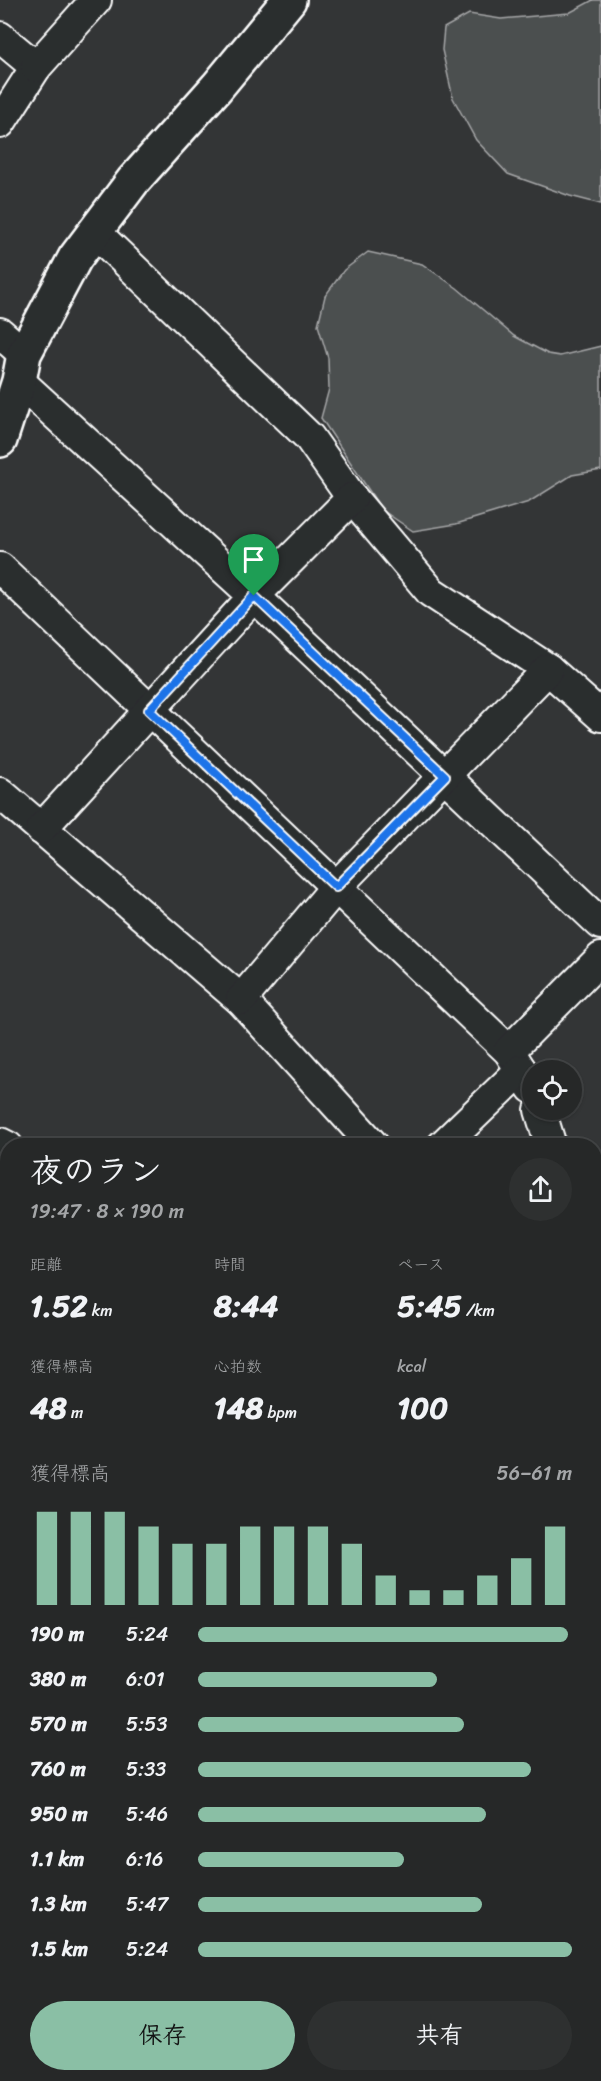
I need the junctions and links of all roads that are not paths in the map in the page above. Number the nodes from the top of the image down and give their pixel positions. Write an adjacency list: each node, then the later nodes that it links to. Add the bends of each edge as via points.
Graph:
1 (96, 0): 4 (street)
2 (288, 0): 6 (street)
3 (0, 37): 4 (street)
4 (36, 67): 5 (street)
5 (0, 123)
6 (95, 231): 7 (street); 9 (street, via 309,437)
7 (14, 356): 8 (street); 11 (street)
8 (0, 440)
9 (352, 498): 11 (street); 12 (street, via 431,592)
10 (0, 567): 13 (street)
11 (254, 596): 13 (street); 15 (street)
12 (548, 669): 14 (street); 15 (street)
13 (149, 710): 17 (street); 18 (street)
14 (601, 716)
15 (445, 776): 18 (street); 19 (street)
16 (0, 793): 17 (street)
17 (41, 829): 21 (street)
18 (336, 887): 21 (street); 22 (street)
19 (601, 924)
20 (601, 958): 22 (street)
21 (241, 1000): 24 (street)
22 (521, 1070): 25 (street)
23 (543, 1120): 26 (street)
24 (367, 1138)
25 (450, 1138)
26 (549, 1138)

